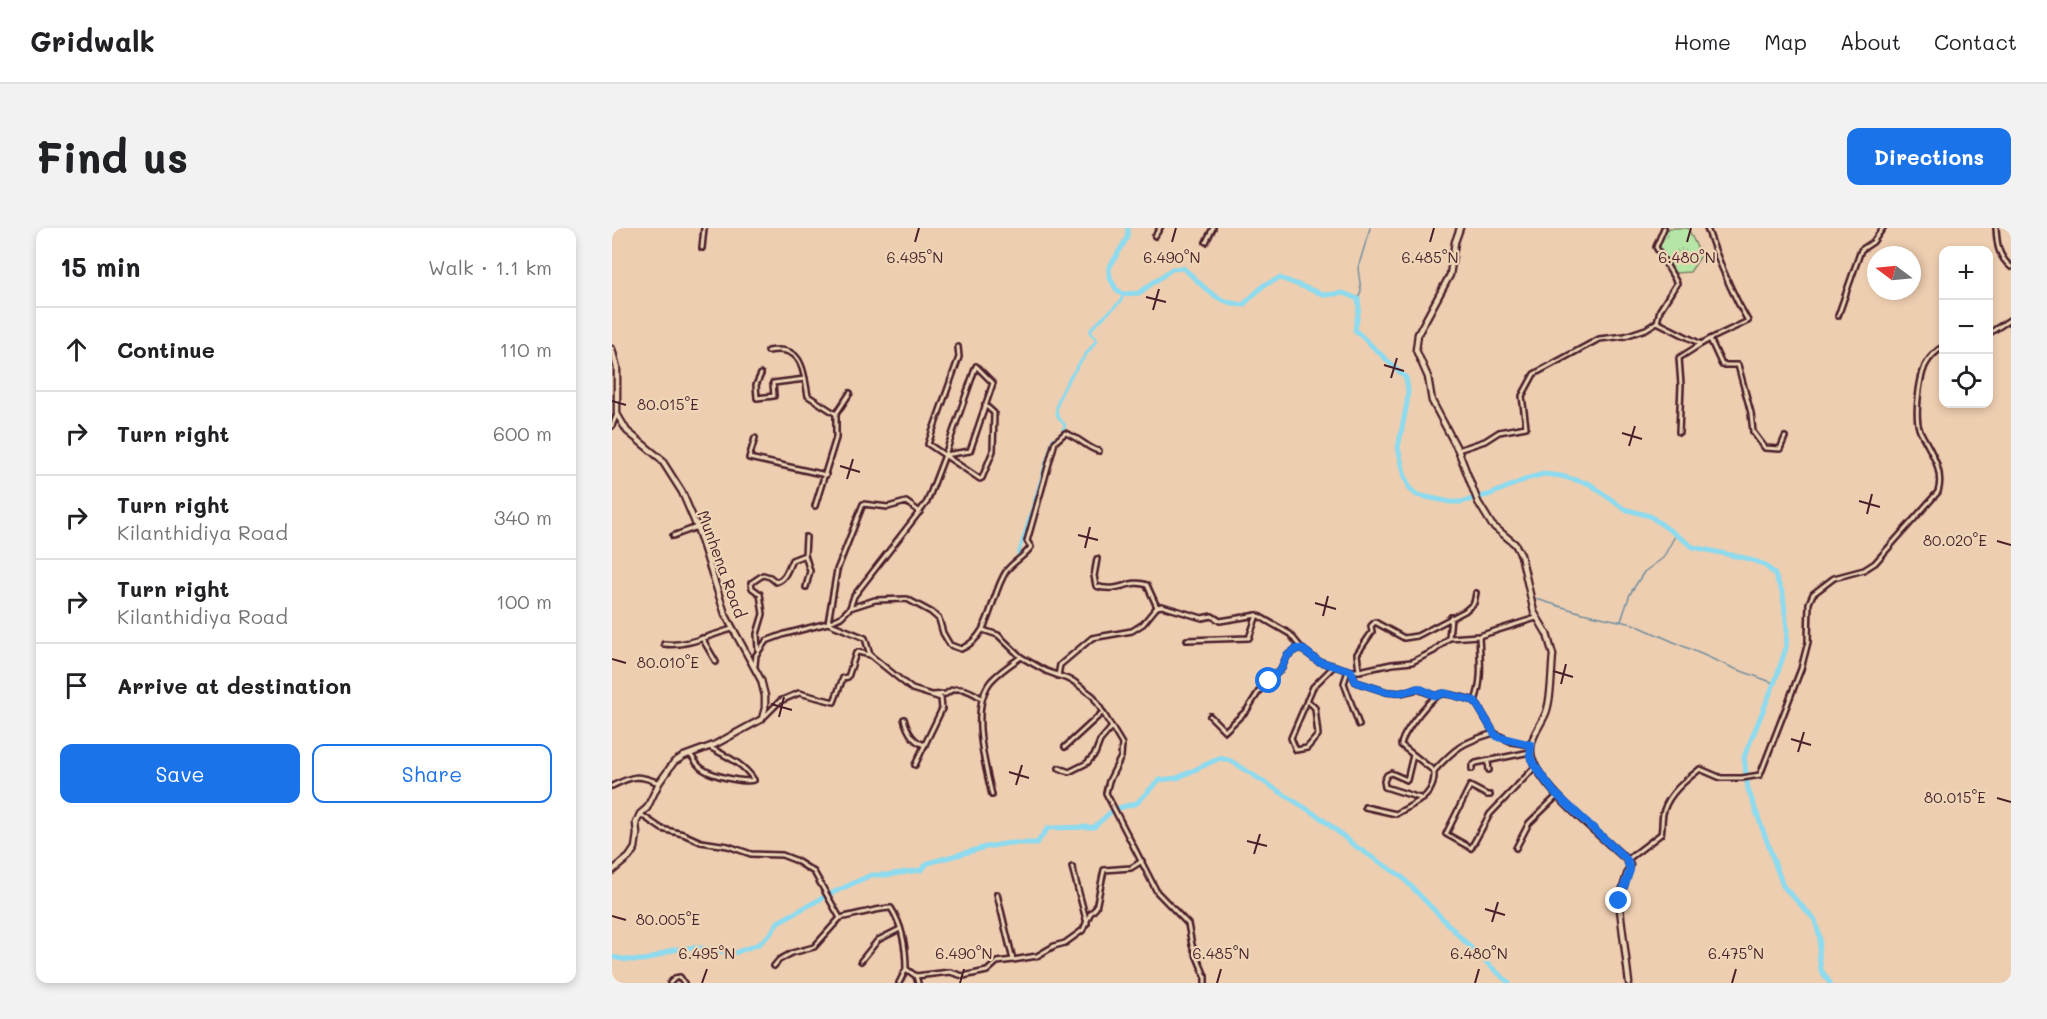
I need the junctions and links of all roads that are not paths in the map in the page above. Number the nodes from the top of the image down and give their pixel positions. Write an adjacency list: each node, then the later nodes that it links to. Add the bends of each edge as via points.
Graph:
1 (704, 228): 11 (street)
2 (1160, 228): 9 (street)
3 (1213, 228): 10 (street)
4 (1460, 228): 33 (street, via 1450,275 1416,343 1432,401)
5 (1664, 228): 15 (street, via 1656,247 1677,283)
6 (1707, 228): 17 (street, via 1748,321)
7 (1883, 228): 13 (street, via 1861,250)
8 (1996, 228): 12 (street, via 1997,249)
9 (1155, 236)
10 (1206, 242)
11 (702, 248)
12 (2011, 267)
13 (1838, 316)
14 (2011, 319): 16 (street)
15 (1657, 322): 18 (street); 33 (street, via 1625,336 1599,339 1534,374 1522,396 1526,427 1499,432)
16 (1993, 331)
17 (1710, 339): 18 (street); 31 (street, via 1722,365 1738,365 1753,432 1765,448 1780,449)
18 (1701, 344): 30 (street, via 1679,358)
19 (958, 347): 35 (street, via 959,357 928,444)
20 (1939, 349): 104 (street, via 1924,369 1916,418 1934,456 1940,479 1938,492 1875,564 1834,579 1813,594 1801,669 1760,775 1717,778 1700,769 1672,795 1663,812 1661,834)
21 (612, 350): 27 (street, via 617,368)
22 (768, 351): 24 (street, via 794,353 803,365)
23 (761, 374): 24 (street, via 756,385 757,398 774,396 773,383)
24 (805, 379): 28 (street, via 808,396)
25 (850, 393): 28 (street)
26 (985, 405): 35 (street, via 970,451); 35 (street, via 994,413 994,429 993,451 982,478); 35 (street, via 993,383 976,366)
27 (617, 414): 29 (street); 39 (street, Munhena Road, via 627,430 661,459 682,492)
28 (836, 414): 36 (street, via 836,438)
29 (612, 426)
30 (1679, 432)
31 (1785, 437)
32 (755, 438): 36 (street, via 749,458)
33 (1458, 450): 50 (street, via 1478,502 1492,525 1515,544 1521,555)
34 (1100, 451): 53 (street, via 1065,433 1055,442 1027,541 1031,547 1008,568)
35 (945, 455): 38 (street)
36 (826, 475): 37 (street)
37 (815, 506)
38 (920, 512): 47 (street, via 854,596); 51 (street, via 906,502 888,507 863,504 837,570)
39 (697, 527): 40 (street); 52 (street, Munhena Road)
40 (673, 536)
41 (806, 537): 42 (street)
42 (805, 555): 44 (street, via 810,571); 60 (street, via 792,560 780,582 763,575 751,583 760,594 763,615)
43 (1097, 559): 46 (street, via 1096,586 1114,589 1139,582 1147,585)
44 (806, 587)
45 (1476, 593): 49 (street, via 1474,603)
46 (1157, 607): 48 (street, via 1202,618 1212,616 1220,621); 68 (street, via 1132,631 1092,638 1060,665)
47 (850, 608): 51 (street); 53 (street, via 875,600 907,599 931,612 950,645 961,649)
48 (1257, 615): 57 (street, via 1249,638); 59 (street, via 1290,634)
49 (1451, 618): 56 (street); 67 (street, via 1417,636 1404,638 1375,622 1357,654)
50 (1536, 618): 54 (street); 82 (street, via 1547,634 1553,655 1547,710)
51 (828, 623): 60 (street, via 766,641); 61 (street, via 865,638)
52 (732, 629): 55 (street); 65 (street, Munhena Road)
53 (983, 630): 62 (street, via 998,635)
54 (1479, 636): 56 (street); 73 (street, via 1481,666)
55 (702, 638): 58 (street); 63 (street)
56 (1449, 638): 67 (street, via 1412,662)
57 (1187, 640)
58 (664, 644)
59 (1302, 649): 64 (street, via 1318,661); 75 (street, via 1287,656 1281,669 1225,731)
60 (758, 652): 65 (street)
61 (870, 656): 69 (street, via 912,689); 76 (street, via 856,653 834,702 798,693 780,701)
62 (1021, 657): 68 (street); 71 (street, via 992,680)
63 (716, 662)
64 (1334, 666): 66 (street); 72 (street, via 1313,687)
65 (754, 667): 76 (street, Munhena Road, via 765,696)
66 (1349, 671): 67 (street); 70 (street, via 1356,682 1387,692 1418,688); 78 (street, via 1344,683)
67 (1359, 671)
68 (1058, 676): 74 (street, via 1073,681 1093,696)
69 (930, 696): 71 (street, via 956,690 970,691); 81 (street, via 941,698 942,709)
70 (1436, 696): 73 (street, via 1444,693); 87 (street, via 1401,740 1401,745)
71 (981, 698): 97 (street, via 980,727)
72 (1307, 700): 72 (street, via 1291,738 1296,750 1307,748 1318,735 1316,708)
73 (1475, 701): 80 (street)
74 (1103, 712): 79 (street); 84 (street)
75 (1210, 717)
76 (762, 719): 83 (street)
77 (904, 719): 81 (street, via 911,736)
78 (1359, 725)
79 (1112, 727): 91 (street, via 1087,763 1069,772); 105 (street, via 1122,744 1122,757 1106,793)
80 (1494, 733): 82 (street, via 1512,742); 94 (street, via 1470,740 1451,752)
81 (925, 745): 89 (street)
82 (1531, 745): 85 (street)
83 (709, 747): 86 (street); 86 (street, via 748,770 754,780 743,781 700,768)
84 (1065, 747)
85 (1530, 752): 88 (street); 90 (street)
86 (690, 754): 95 (street, via 674,762)
87 (1413, 755): 94 (street); 100 (street, via 1407,780 1391,773 1384,781 1385,787)
88 (1488, 762): 92 (street, via 1476,763); 93 (street)
89 (915, 765)
90 (1535, 767): 98 (street, via 1490,814 1470,848 1446,834 1470,786); 99 (street)
91 (1059, 768)
92 (1472, 769)
93 (1489, 770)
94 (1434, 771): 100 (street, via 1434,780)
95 (659, 783): 96 (street, via 633,776); 102 (street)
96 (612, 786)
97 (992, 795)
98 (1490, 795)
99 (1557, 796): 103 (street, via 1529,823); 104 (street)
100 (1423, 799): 101 (street, via 1396,814)
101 (1365, 807)
102 (640, 814): 107 (street, via 635,848); 109 (street, via 662,829 700,842 795,860 814,872)
103 (1516, 848)
104 (1627, 860): 124 (street, via 1630,870 1619,901)
105 (1142, 861): 110 (street, via 1131,868 1104,870 1096,908); 123 (street, via 1157,892 1188,924)
106 (1072, 867): 110 (street)
107 (612, 871)
108 (997, 894): 112 (street)
109 (840, 918): 111 (street, via 886,907 891,908); 114 (street, via 814,947 792,953)
110 (1087, 924): 112 (street, via 1065,943 1037,956)
111 (900, 929): 113 (street, via 878,940); 115 (street)
112 (1013, 960): 117 (street)
113 (861, 961)
114 (774, 966)
115 (906, 969): 116 (street); 120 (street)
116 (916, 976): 117 (street, via 950,972); 121 (street)
117 (963, 976): 122 (street)
118 (670, 983): 119 (street, via 680,978)
119 (684, 983)
120 (899, 983)
121 (918, 983)
122 (964, 983)
123 (1205, 983)
124 (1629, 983)

